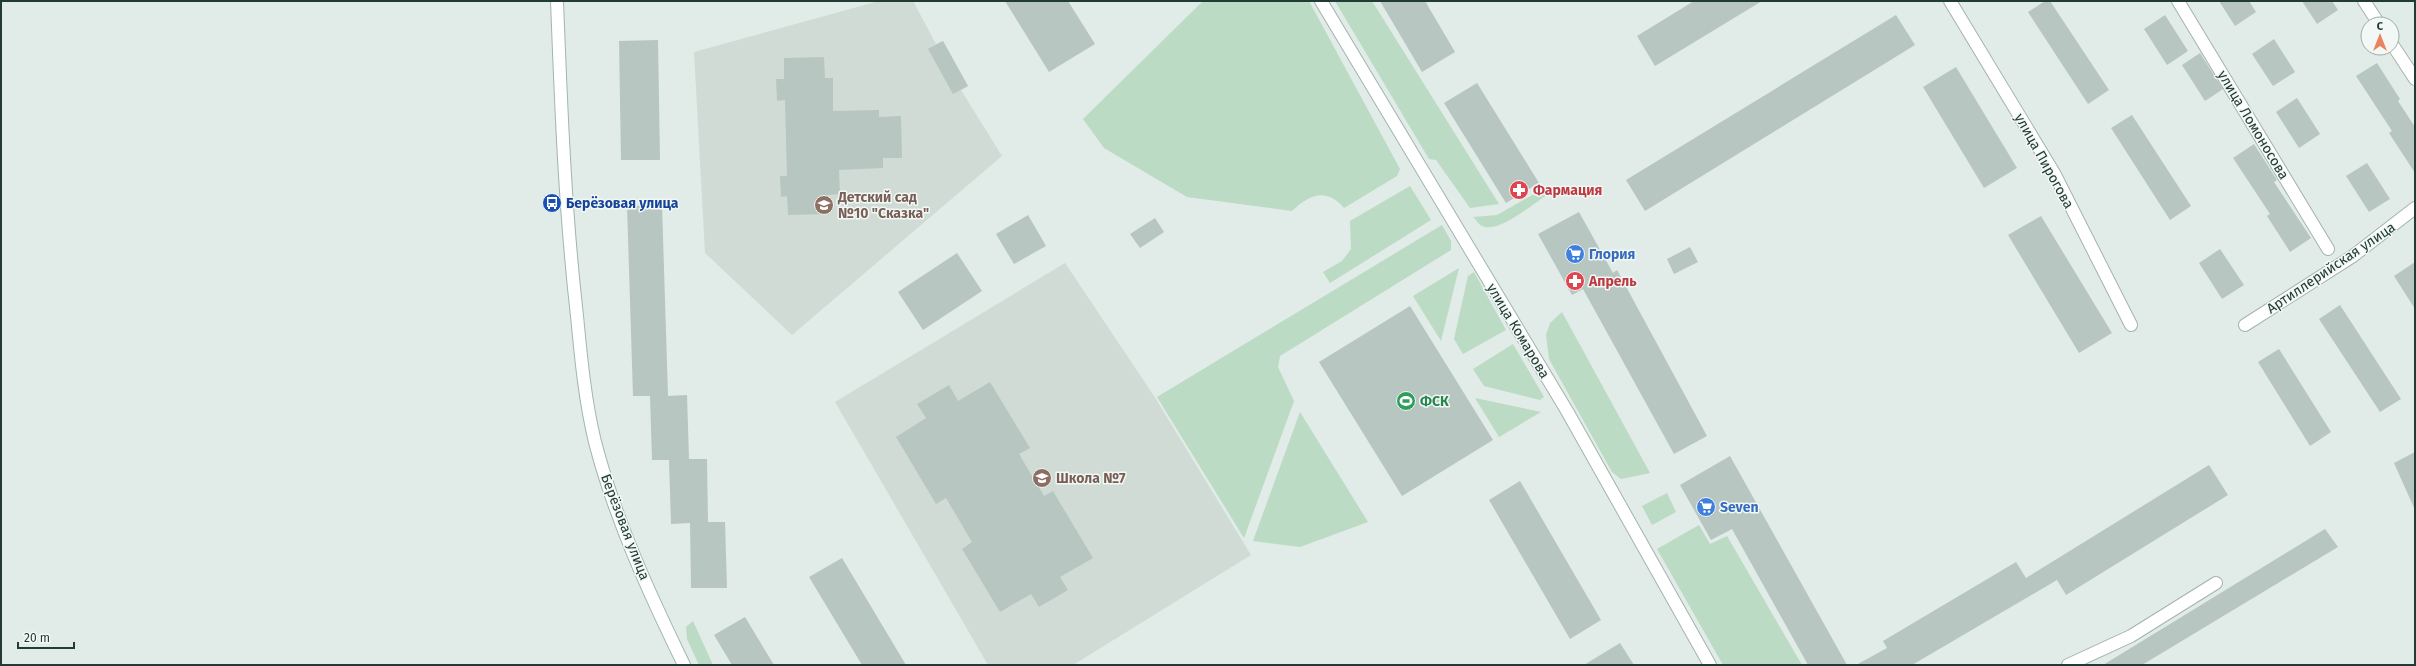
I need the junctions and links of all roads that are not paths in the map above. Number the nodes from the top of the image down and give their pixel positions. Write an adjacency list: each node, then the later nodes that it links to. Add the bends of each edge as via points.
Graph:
1 (556, 1): 14 (street, Берёзовая улица, via 571,264 582,365 595,440 613,503)
2 (1321, 1): 15 (street, улица Комарова, via 1567,411)
3 (1950, 1): 11 (street, улица Пирогова, via 2054,173)
4 (2178, 1): 10 (street, улица Ломоносова)
5 (2364, 1): 6 (street)
6 (2374, 16)
7 (2400, 56): 8 (street)
8 (2415, 79)
9 (2415, 208): 12 (street, Артиллерийская улица, via 2353,256)
10 (2328, 249)
11 (2130, 325)
12 (2245, 325)
13 (2216, 583): 16 (street, via 2131,636)
14 (684, 665)
15 (1710, 665)
16 (2068, 665)

